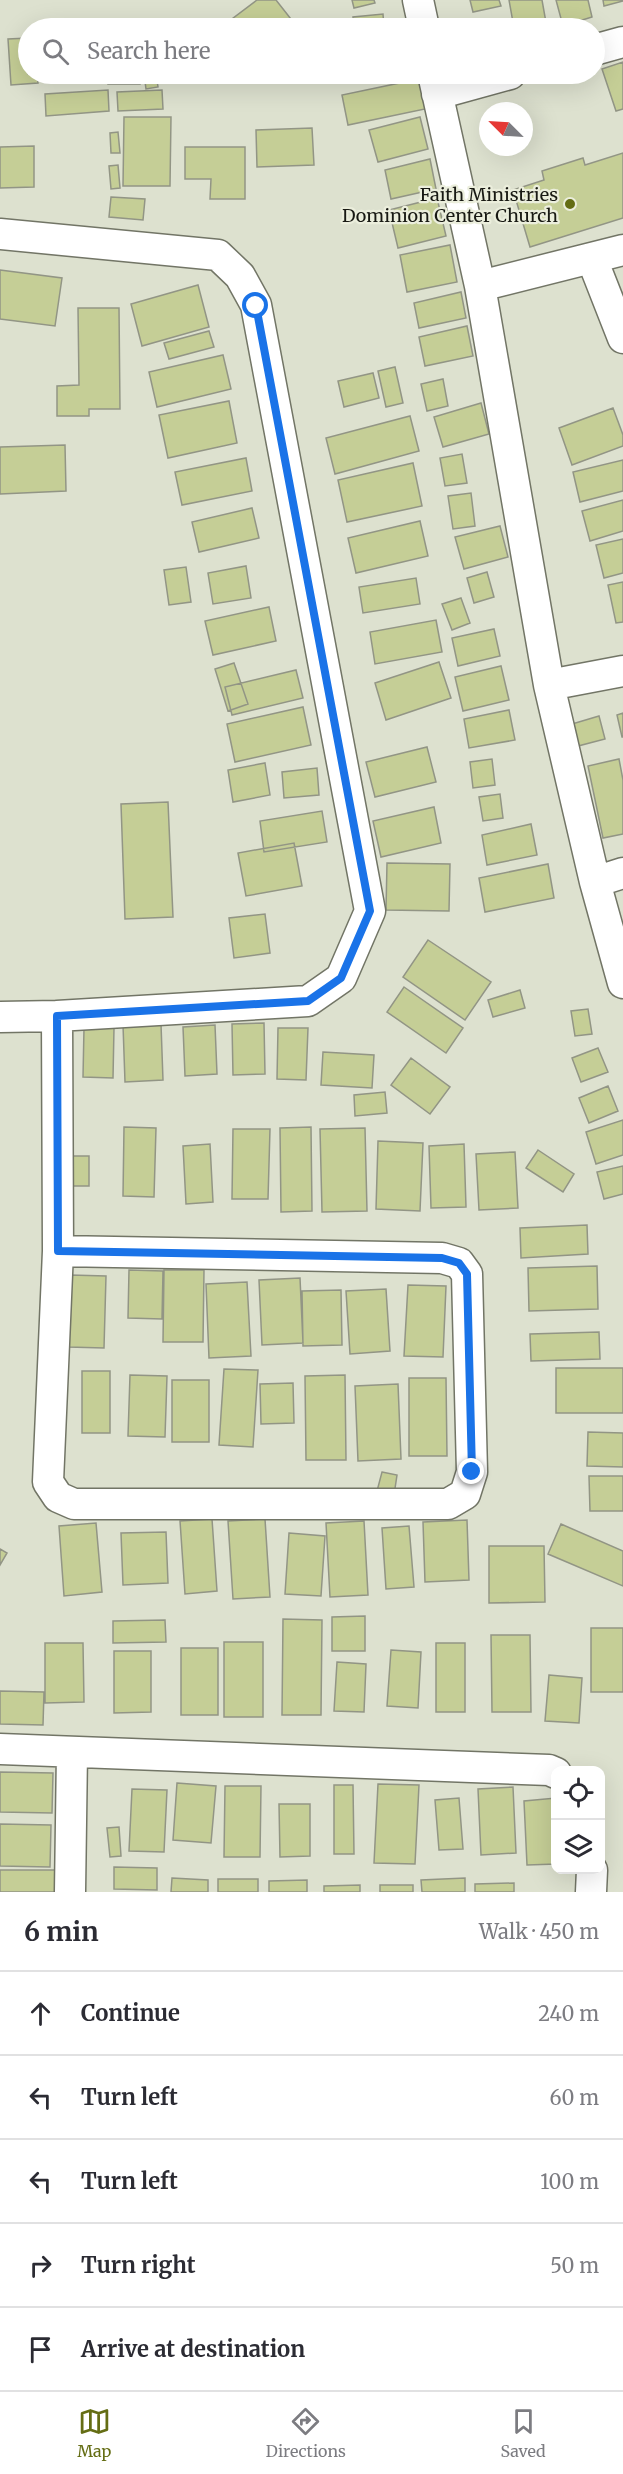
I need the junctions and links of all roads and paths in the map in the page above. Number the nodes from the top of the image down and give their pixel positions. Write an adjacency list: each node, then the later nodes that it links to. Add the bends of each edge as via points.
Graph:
1 (418, 0): 2 (street)
2 (422, 18)
3 (623, 42): 4 (street)
4 (605, 47)
5 (435, 84): 9 (street)
6 (0, 234): 16 (street, via 218,255 240,276 251,296 370,911 341,978 308,1001)
7 (623, 250): 8 (street)
8 (592, 259): 9 (street); 10 (street)
9 (480, 286): 12 (street)
10 (623, 338)
11 (623, 671): 12 (street)
12 (549, 685): 14 (street)
13 (623, 873): 14 (street)
14 (594, 882): 15 (street)
15 (623, 983)
16 (57, 1016): 17 (street); 18 (street)
17 (0, 1017)
18 (58, 1251): 18 (street, via 48,1482 58,1497 74,1504 448,1504 465,1494 472,1472 467,1274 459,1263 442,1258)
19 (0, 1749): 20 (street)
20 (72, 1752): 21 (street); 23 (street)
21 (551, 1771)
22 (592, 1874): 24 (street)
23 (70, 1892)
24 (591, 1892)

